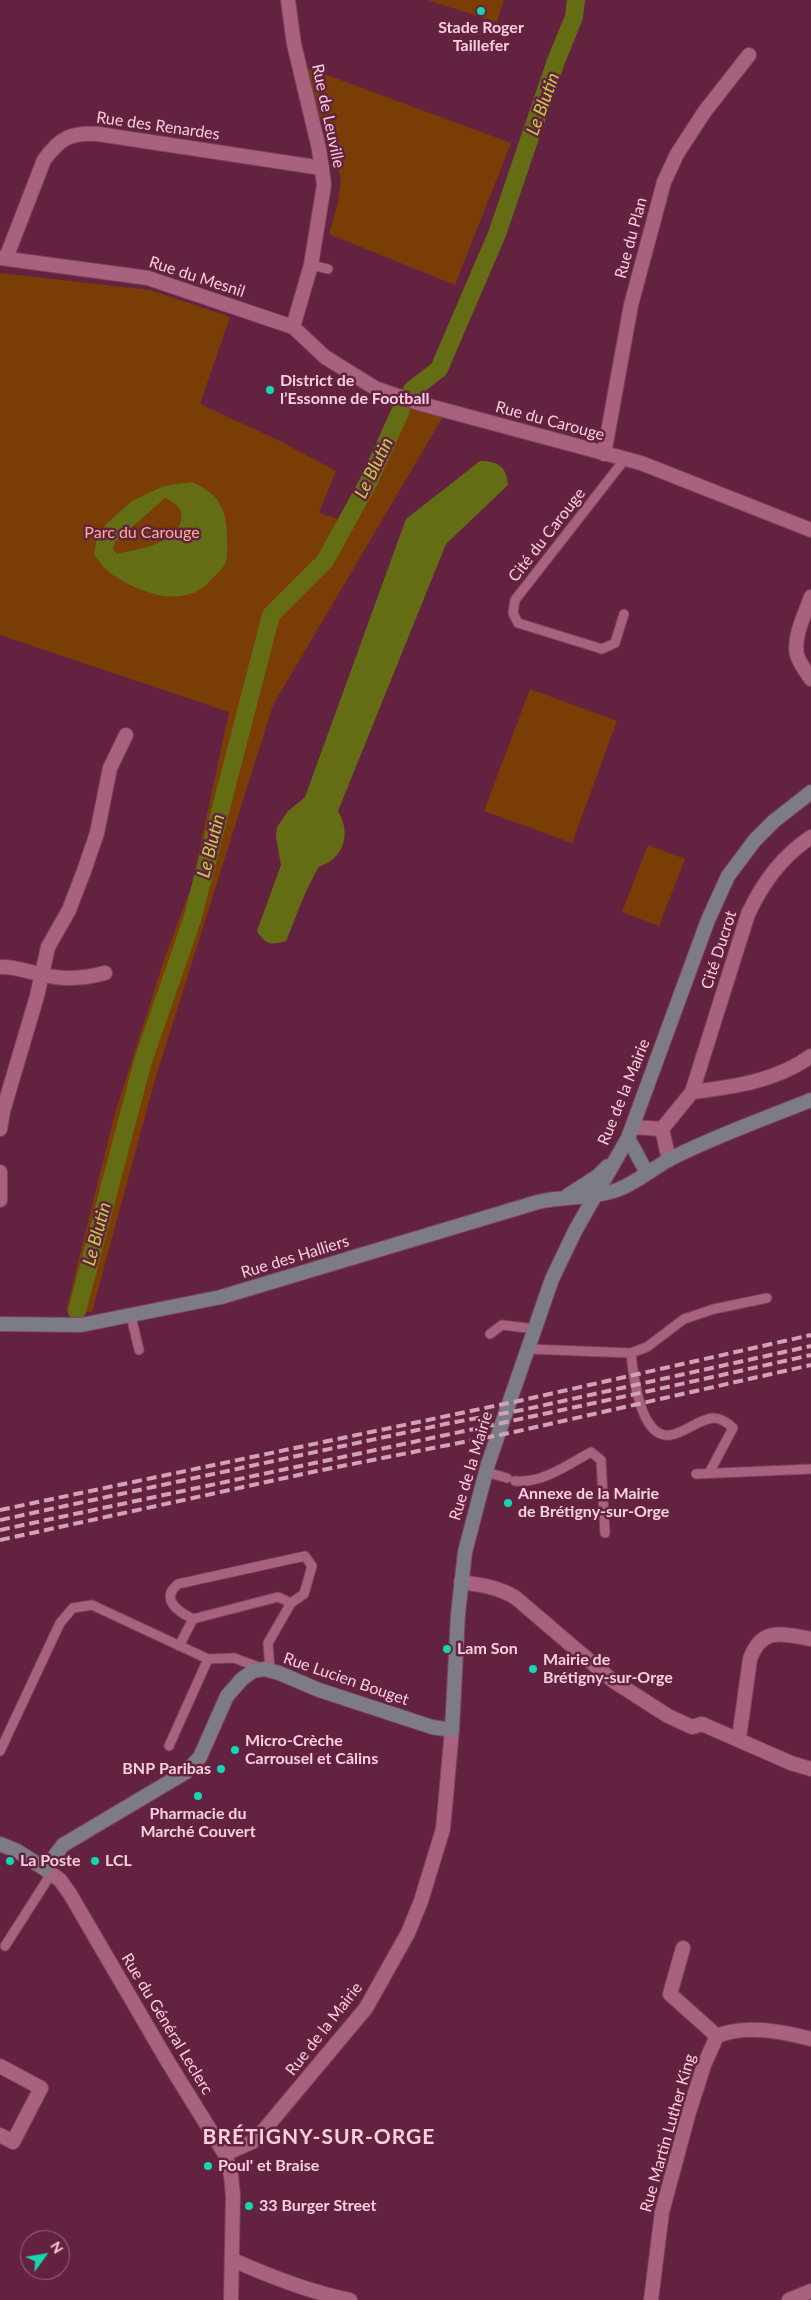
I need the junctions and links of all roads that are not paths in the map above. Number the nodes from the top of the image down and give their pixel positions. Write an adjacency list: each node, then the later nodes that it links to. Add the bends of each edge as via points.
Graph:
1 (288, 0): 3 (street, Rue de Leuville, via 294,44)
2 (748, 55): 8 (street, Rue du Plan, via 705,111 676,154 667,175 631,305)
3 (322, 168): 4 (street, Rue des Renardes, via 98,134 71,135 54,146 44,160); 5 (street, Rue de Leuville, via 324,197)
4 (3, 258): 7 (street, Rue du Mesnil, via 148,278)
5 (311, 265): 6 (lane); 7 (street, Rue de Leuville)
6 (328, 269)
7 (293, 326): 8 (street, Rue du Carouge, via 325,357 375,388 418,403)
8 (604, 454): 9 (street, Rue du Carouge)
9 (626, 459): 10 (street, Rue du Carouge); 12 (lane, Cité du Carouge, via 515,600 514,613 518,623 602,649 615,643)
10 (811, 530)
11 (811, 597): 13 (street, via 797,649 800,662)
12 (624, 614)
13 (811, 679)
14 (126, 735): 19 (street, via 110,768 97,833 84,871 69,910 48,947)
15 (811, 792): 25 (main road, Rue de la Mairie, via 755,840 725,882)
16 (811, 837): 21 (street, Cité Ducrot, via 769,877 748,914)
17 (0, 967): 19 (street)
18 (105, 973): 19 (street, via 84,979)
19 (42, 975): 23 (street)
20 (811, 1056): 21 (street, via 779,1073 752,1082)
21 (692, 1092): 24 (street, Cité Ducrot)
22 (811, 1100): 26 (main road, Rue des Halliers, via 730,1131)
23 (0, 1129)
24 (662, 1129): 25 (street); 26 (street)
25 (630, 1133): 27 (main road, Rue de la Mairie); 29 (main road)
26 (675, 1157): 29 (main road, Rue des Halliers)
27 (616, 1159): 30 (main road, via 598,1176); 31 (main road, Rue de la Mairie)
28 (0, 1172): 32 (street)
29 (647, 1173): 31 (main road, Rue des Halliers, via 619,1190)
30 (567, 1196): 31 (main road, Rue des Halliers); 34 (main road, Rue des Halliers, via 220,1297)
31 (595, 1197): 36 (main road, Rue de la Mairie, via 560,1261)
32 (0, 1200)
33 (767, 1298): 40 (lane, via 684,1319 647,1347)
34 (131, 1316): 35 (main road, Rue des Halliers, via 81,1325); 39 (lane)
35 (0, 1324)
36 (534, 1329): 37 (lane, via 502,1325); 38 (main road, Rue de la Mairie)
37 (490, 1334)
38 (528, 1349): 40 (lane); 42 (main road, Rue de la Mairie)
39 (139, 1350)
40 (631, 1353): 43 (lane, via 645,1418 651,1428 660,1434 671,1435 713,1418 726,1421 733,1428)
41 (811, 1469): 43 (lane)
42 (486, 1472): 45 (lane, via 524,1482 554,1473 591,1452 601,1460); 46 (main road, Rue de la Mairie, via 465,1552)
43 (709, 1473): 44 (lane)
44 (696, 1474)
45 (605, 1533)
46 (461, 1582): 53 (main road, Rue de la Mairie); 54 (street, via 498,1589 516,1598 612,1680 668,1716 692,1727 702,1724)
47 (291, 1603): 48 (lane, via 278,1597); 48 (lane, via 304,1594 312,1566 305,1556 178,1584 169,1596 173,1604); 52 (lane, via 268,1643)
48 (192, 1619): 50 (lane)
49 (811, 1639): 54 (street, via 772,1634 760,1640 754,1648)
50 (180, 1646): 51 (lane); 56 (lane, via 92,1605 73,1608 60,1623)
51 (208, 1659): 52 (lane, via 234,1658); 55 (lane)
52 (267, 1670): 53 (main road, Rue Lucien Bouget, via 432,1727); 59 (main road, Rue Lucien Bouget, via 253,1671 227,1696 194,1765 63,1845)
53 (452, 1730): 66 (street, Rue de la Mairie, via 443,1829 421,1901 387,1974 353,2026 264,2130 252,2142)
54 (739, 1738): 57 (street)
55 (169, 1746)
56 (0, 1751)
57 (811, 1769)
58 (0, 1844): 59 (main road, Rue du Général Leclerc, via 17,1851)
59 (48, 1872): 60 (lane); 66 (street, Rue du Général Leclerc, via 60,1880 70,1894)
60 (5, 1946)
61 (683, 1948): 62 (street, via 670,1994)
62 (717, 2036): 63 (street, via 747,2030); 71 (street, Rue Martin Luther King, via 689,2112 662,2212)
63 (811, 2038)
64 (0, 2066): 65 (street, via 40,2088 13,2142)
65 (0, 2135)
66 (225, 2154): 67 (street, Rue du Général Leclerc, via 232,2182)
67 (233, 2260): 69 (street, Rue du Général Leclerc); 70 (street, via 273,2277)
68 (811, 2291): 72 (street)
69 (231, 2300)
70 (350, 2300)
71 (651, 2300)
72 (789, 2300)

